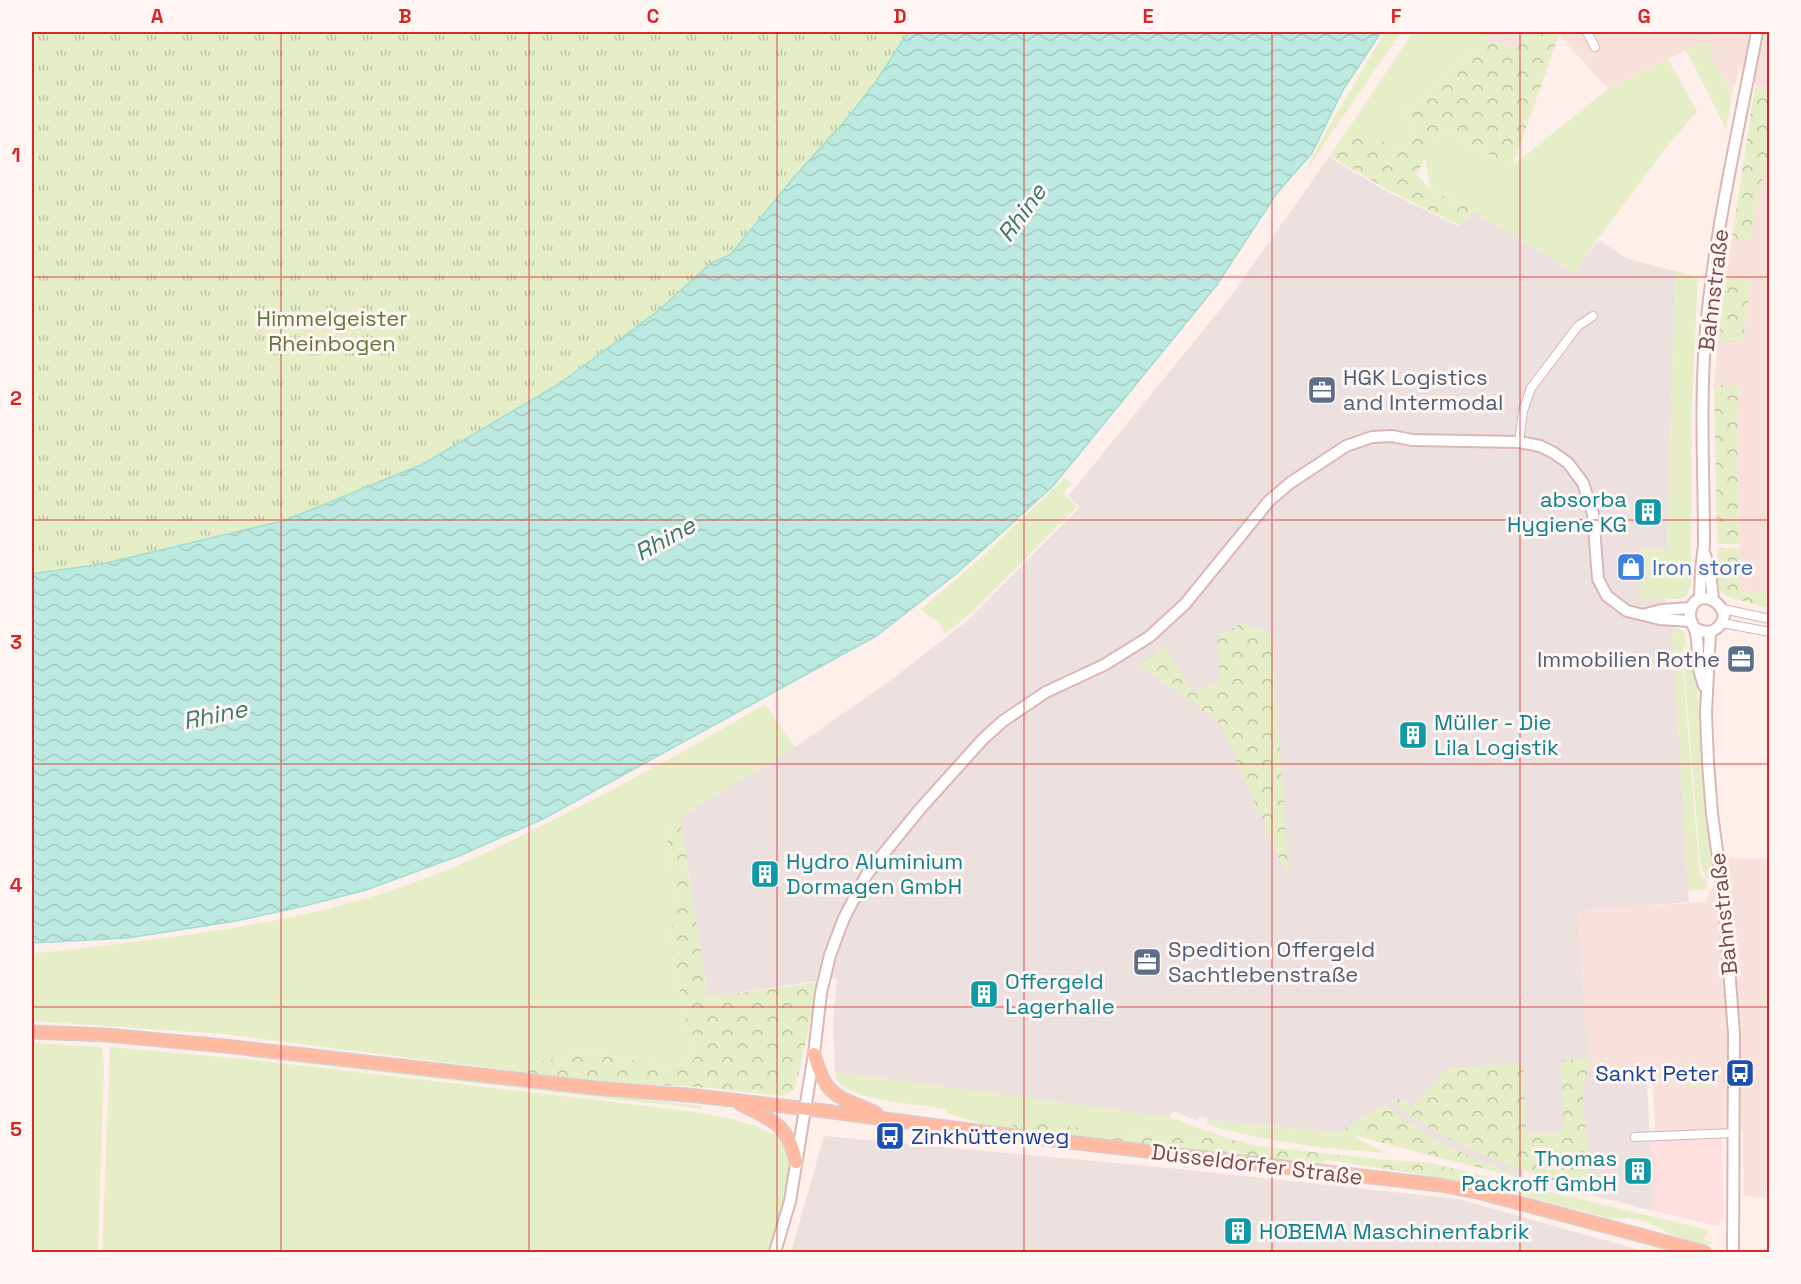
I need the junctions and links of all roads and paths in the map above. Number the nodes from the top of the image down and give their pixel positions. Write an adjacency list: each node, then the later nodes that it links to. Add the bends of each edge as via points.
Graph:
1 (1587, 32): 3 (street)
2 (1757, 32): 6 (street, Bahnstraße, via 1721,222 1705,340)
3 (1595, 47)
4 (1593, 316): 5 (street, via 1578,326 1531,388 1523,411)
5 (1520, 442): 11 (street, via 1554,453 1578,475 1593,514 1601,585 1607,597 1621,608); 19 (street, via 1377,436 1346,446 1269,501 1192,596 1149,637 1046,692 1003,721 867,874 830,955)
6 (1704, 552): 7 (street, Bahnstraße); 8 (street, Bahnstraße)
7 (1700, 599): 8 (street); 9 (street)
8 (1713, 599): 10 (street)
9 (1690, 608): 11 (street); 14 (street, Bahnstraße)
10 (1723, 609): 12 (street); 13 (street)
11 (1644, 614): 14 (street)
12 (1770, 619)
13 (1722, 623): 15 (street); 16 (street)
14 (1693, 624): 15 (street, via 1702,632); 17 (street, Bahnstraße)
15 (1710, 632): 17 (street, Bahnstraße)
16 (1770, 632)
17 (1706, 695): 23 (street, Bahnstraße, via 1712,814 1730,977)
18 (32, 1032): 20 (main road, Düsseldorfer Straße, via 225,1046)
19 (813, 1054): 21 (street); 22 (main road, via 821,1078 832,1092)
20 (730, 1100): 21 (main road, Düsseldorfer Straße); 25 (main road, via 782,1127)
21 (804, 1108): 22 (main road, Düsseldorfer Straße); 25 (street)
22 (888, 1119): 27 (main road, Düsseldorfer Straße, via 1440,1185)
23 (1734, 1134): 24 (street); 28 (street, Bahnstraße)
24 (1635, 1137)
25 (796, 1162): 26 (street, via 787,1215)
26 (775, 1252)
27 (1704, 1252)
28 (1733, 1252)

